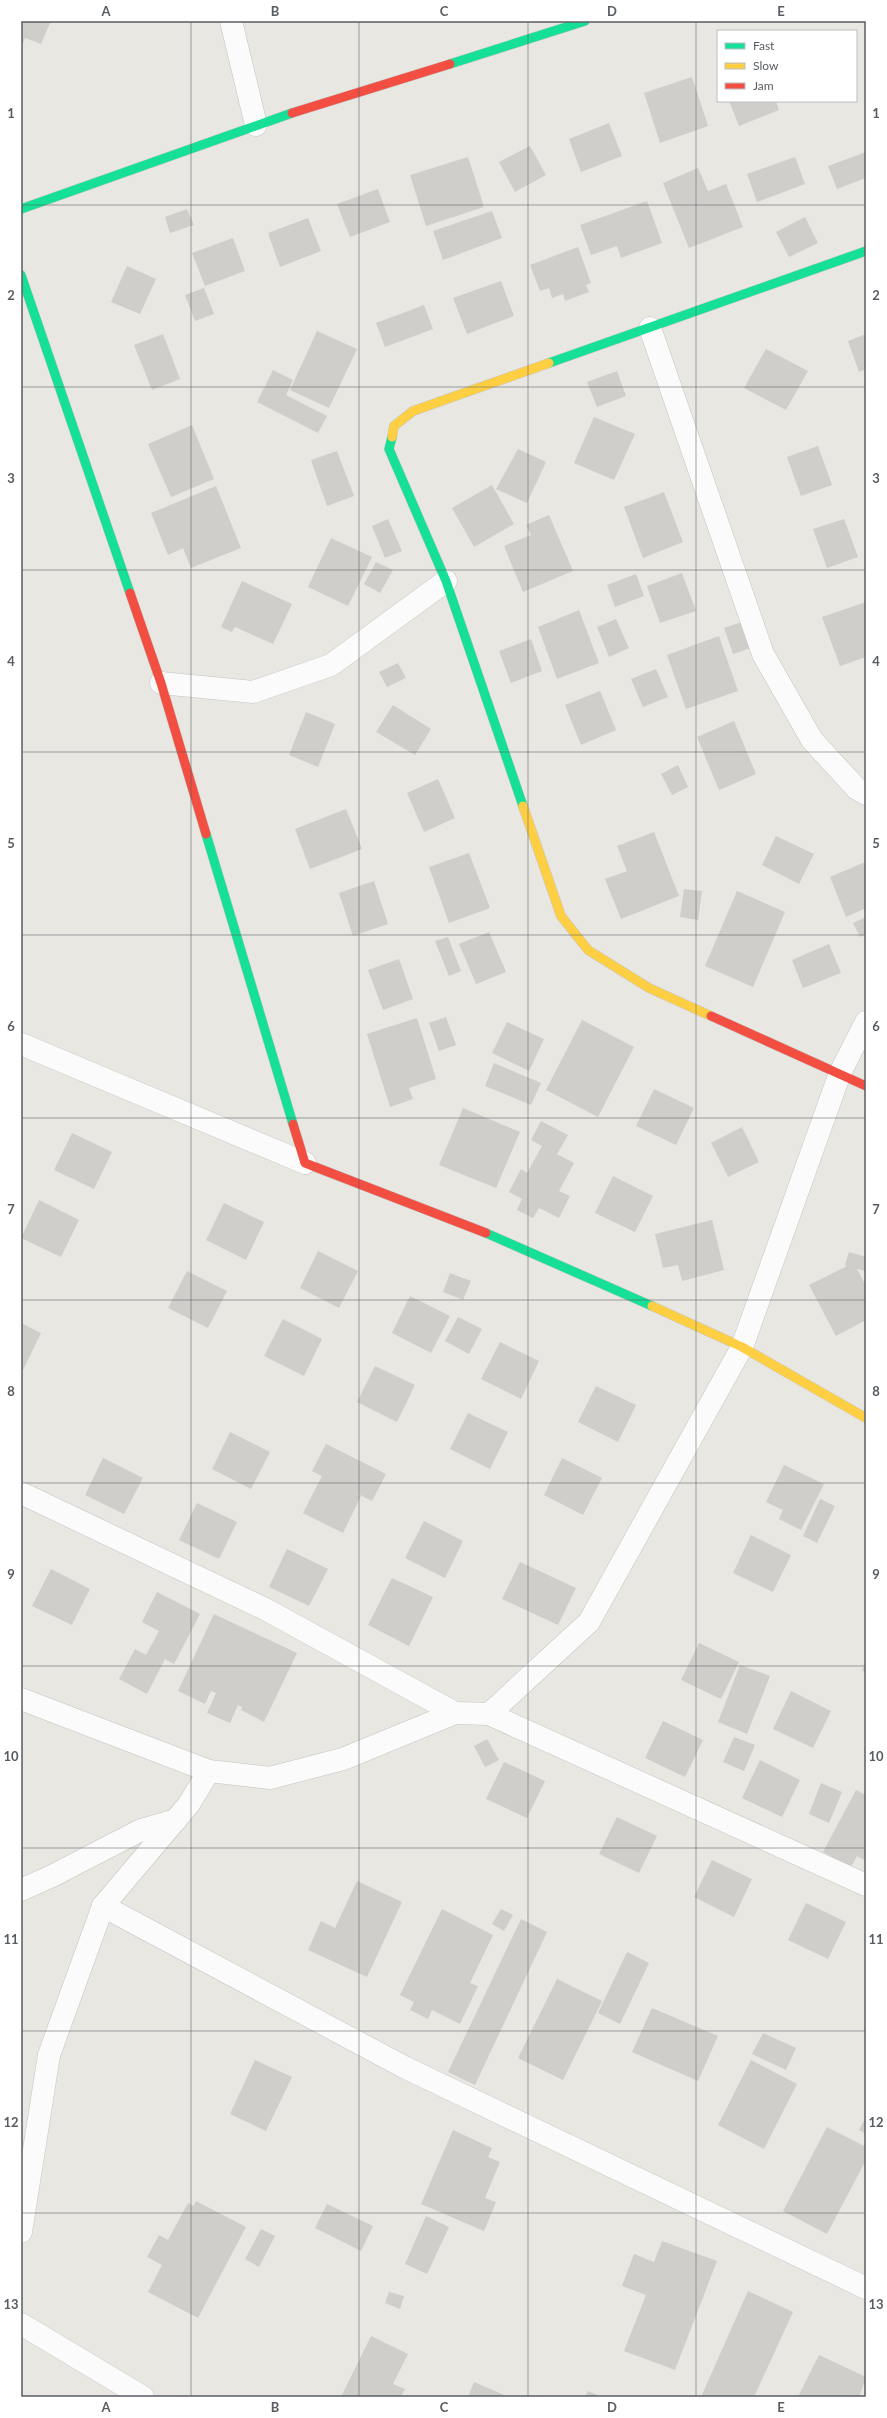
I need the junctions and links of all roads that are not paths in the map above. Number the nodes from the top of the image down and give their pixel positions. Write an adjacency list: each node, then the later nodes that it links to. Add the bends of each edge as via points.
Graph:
1 (231, 21): 3 (street)
2 (585, 21): 3 (street)
3 (256, 125): 4 (street)
4 (21, 209)
5 (866, 251): 7 (street)
6 (21, 275): 9 (street)
7 (650, 328): 8 (street, via 413,412 394,426 389,449); 10 (street, via 763,654 812,740 857,789)
8 (446, 582): 9 (street, via 331,665 253,692); 13 (street, via 561,916 588,950 649,988)
9 (161, 683): 15 (street)
10 (866, 794)
11 (866, 1022): 13 (street)
12 (21, 1044): 15 (street)
13 (840, 1073): 14 (street); 16 (street)
14 (866, 1086)
15 (305, 1163): 16 (street, via 500,1238)
16 (742, 1347): 17 (street); 21 (street, via 589,1622)
17 (866, 1418)
18 (21, 1493): 20 (street, via 265,1608)
19 (21, 1699): 22 (street)
20 (455, 1713): 21 (street); 22 (street, via 342,1759 270,1778)
21 (488, 1714): 24 (street)
22 (209, 1771): 23 (street)
23 (176, 1820): 25 (street, via 141,1830); 26 (street)
24 (866, 1885)
25 (21, 1890)
26 (103, 1906): 27 (street, via 49,2055); 28 (street, via 404,2067)
27 (21, 2232)
28 (866, 2288)
29 (21, 2324): 30 (street)
30 (142, 2397)

